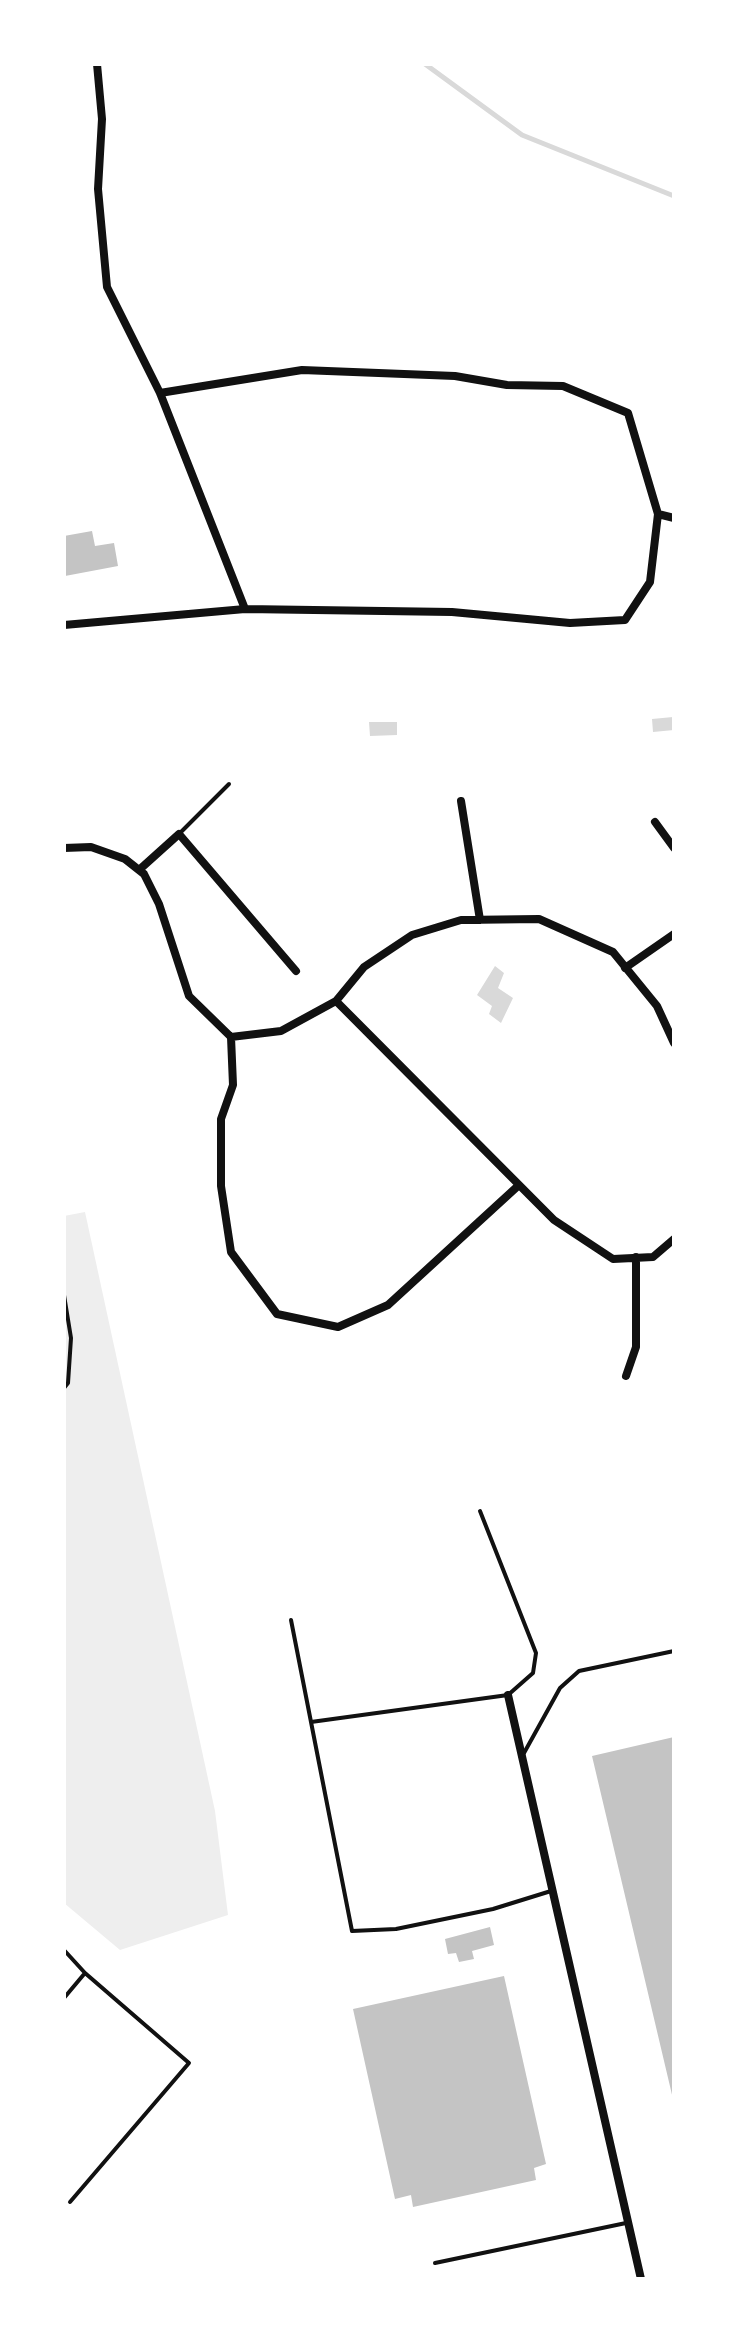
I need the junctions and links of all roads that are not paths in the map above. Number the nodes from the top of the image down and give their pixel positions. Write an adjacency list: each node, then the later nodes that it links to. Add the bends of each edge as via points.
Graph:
1 (97, 64): 2 (street, via 102,119 98,189 107,287)
2 (160, 393): 3 (street, via 302,370 563,386 628,413); 5 (street)
3 (658, 514): 4 (street); 5 (street, via 650,582 625,620 570,623 452,612)
4 (674, 518)
5 (245, 609): 6 (street)
6 (64, 625)
7 (229, 784): 10 (lane)
8 (461, 801): 14 (street)
9 (655, 822): 12 (street)
10 (179, 834): 13 (street); 17 (street)
11 (64, 848): 13 (street, via 91,847)
12 (674, 848)
13 (139, 870): 19 (street, via 159,904 189,996)
14 (480, 920): 16 (street, via 539,919 613,952); 18 (street, via 461,920 412,935 364,967)
15 (674, 934): 16 (street)
16 (625, 968): 20 (street, via 657,1006)
17 (296, 971)
18 (336, 1001): 19 (street, via 281,1031); 21 (street)
19 (231, 1037): 21 (street, via 233,1085 221,1119 221,1173 231,1252 277,1314 338,1327 388,1305)
20 (674, 1043)
21 (519, 1185): 23 (street, via 554,1220 613,1259)
22 (674, 1239): 23 (street, via 653,1257)
23 (636, 1257): 25 (street, via 636,1347)
24 (64, 1295): 26 (lane, via 71,1338)
25 (626, 1376)
26 (64, 1388)
27 (480, 1511): 30 (lane, via 536,1653 533,1673)
28 (291, 1620): 31 (lane)
29 (674, 1651): 32 (lane, via 579,1671 560,1688)
30 (508, 1695): 31 (lane); 32 (street)
31 (311, 1722): 33 (lane, via 352,1931 396,1929)
32 (523, 1755): 33 (street)
33 (553, 1891): 38 (street)
34 (64, 1950): 35 (lane)
35 (85, 1973): 36 (lane); 37 (lane, via 189,2063)
36 (64, 1998)
37 (70, 2202)
38 (628, 2222): 39 (lane); 40 (street)
39 (435, 2263)
40 (641, 2279)

